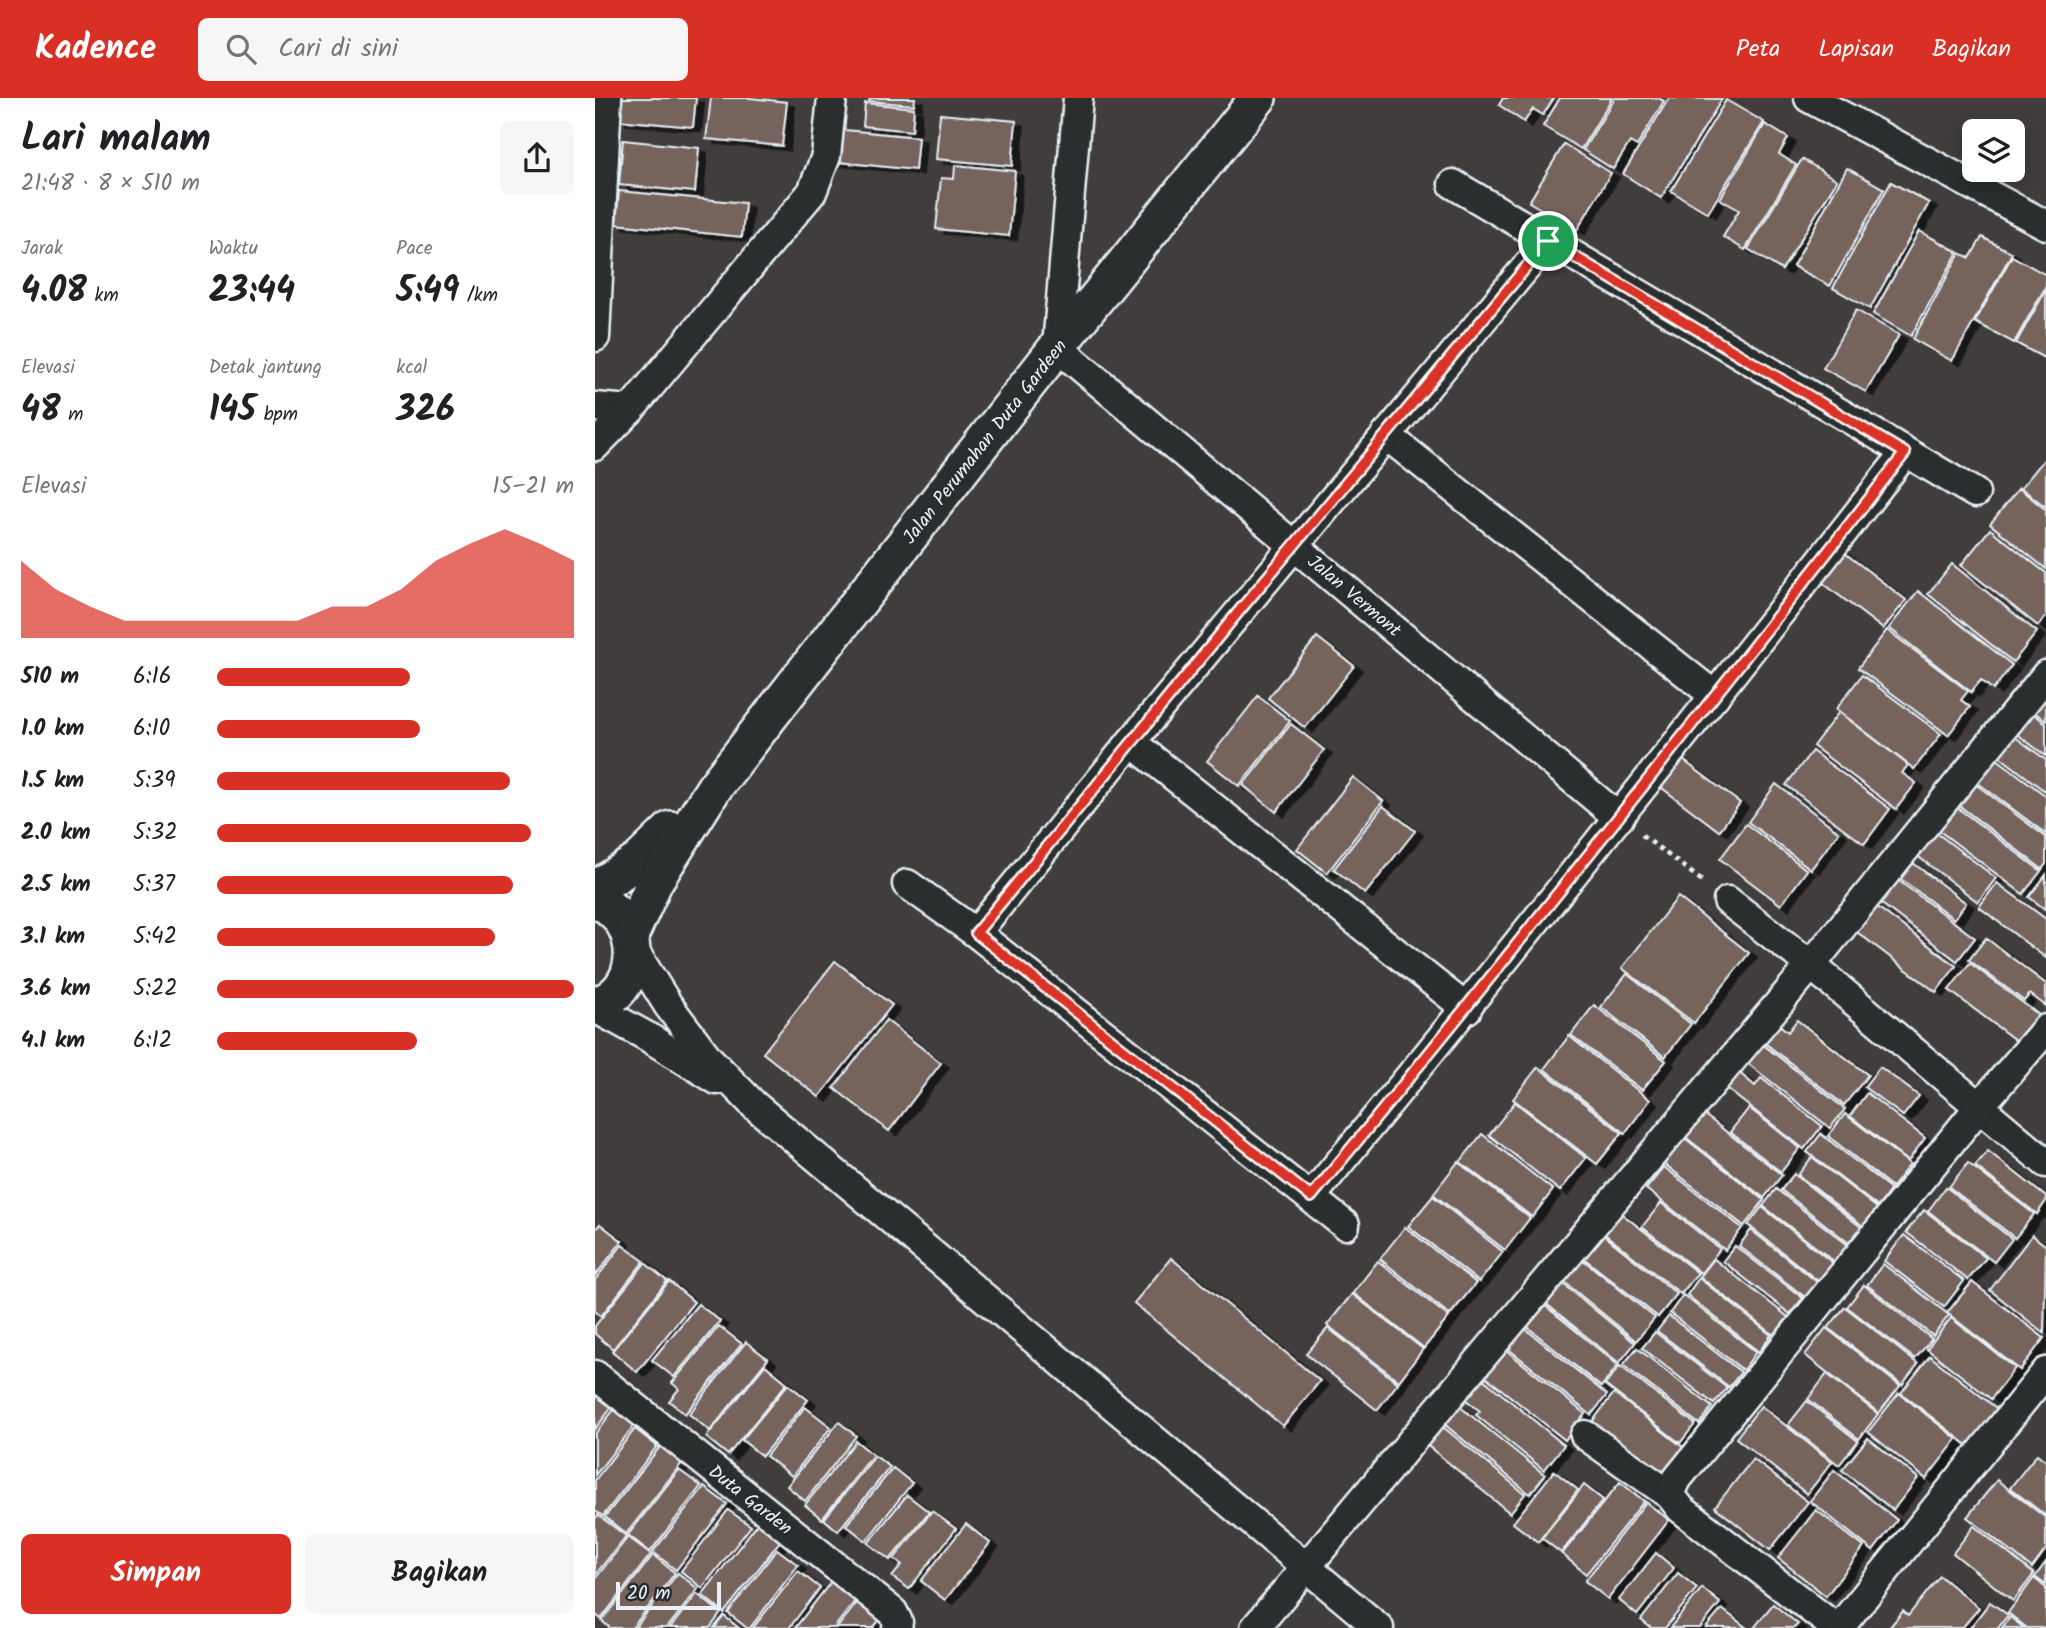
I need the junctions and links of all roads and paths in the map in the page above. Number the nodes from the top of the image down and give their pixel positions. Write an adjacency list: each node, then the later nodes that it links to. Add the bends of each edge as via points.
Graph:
1 (607, 98): 9 (street)
2 (832, 98): 12 (street, via 826,156 812,192)
3 (1078, 98): 10 (street)
4 (1258, 98): 10 (street, Jalan Perumahan Duta Gardeen)
5 (1809, 98): 7 (street)
6 (1453, 184): 8 (street)
7 (2046, 225)
8 (1548, 241): 13 (street); 15 (street)
9 (595, 337)
10 (1057, 347): 17 (street, Jalan Vermont); 21 (street, Jalan Perumahan Duta Gardeen)
11 (595, 407): 12 (street)
12 (630, 410): 14 (street)
13 (1386, 435): 17 (street); 19 (street)
14 (595, 446)
15 (1905, 453): 16 (street); 19 (street)
16 (1975, 494)
17 (1294, 545): 20 (street); 22 (street, Jalan Vermont)
18 (2046, 675): 29 (street)
19 (1715, 696): 22 (street)
20 (1131, 742): 27 (street); 31 (street)
21 (714, 788): 24 (street, Jalan Perumahan Duta Gardeen, via 638,861); 28 (street, Jalan Perumahan Duta Gardeen, via 655,881)
22 (1619, 818): 26 (path); 31 (street)
23 (907, 884): 27 (street)
24 (595, 889)
25 (595, 901): 28 (street, via 620,917)
26 (1728, 901): 29 (street)
27 (976, 933): 36 (street)
28 (632, 942): 30 (street, Jalan Perumahan Duta Gardeen, via 631,967 623,985); 33 (street, via 667,1005 708,1058)
29 (1811, 965): 34 (street); 42 (street)
30 (595, 1007): 33 (street)
31 (1467, 1009): 36 (street)
32 (2046, 1029): 34 (street)
33 (754, 1105): 42 (street)
34 (1979, 1107): 35 (street); 41 (street, via 1677,1479)
35 (2046, 1163)
36 (1311, 1197): 37 (street)
37 (1345, 1225)
38 (2046, 1372): 46 (street)
39 (595, 1375): 43 (street, Duta Garden, via 893,1612)
40 (1585, 1435): 41 (street)
41 (1670, 1495): 46 (street, via 1681,1509)
42 (1305, 1567): 44 (street); 45 (street)
43 (897, 1628)
44 (1255, 1628)
45 (1379, 1628)
46 (1838, 1628)

